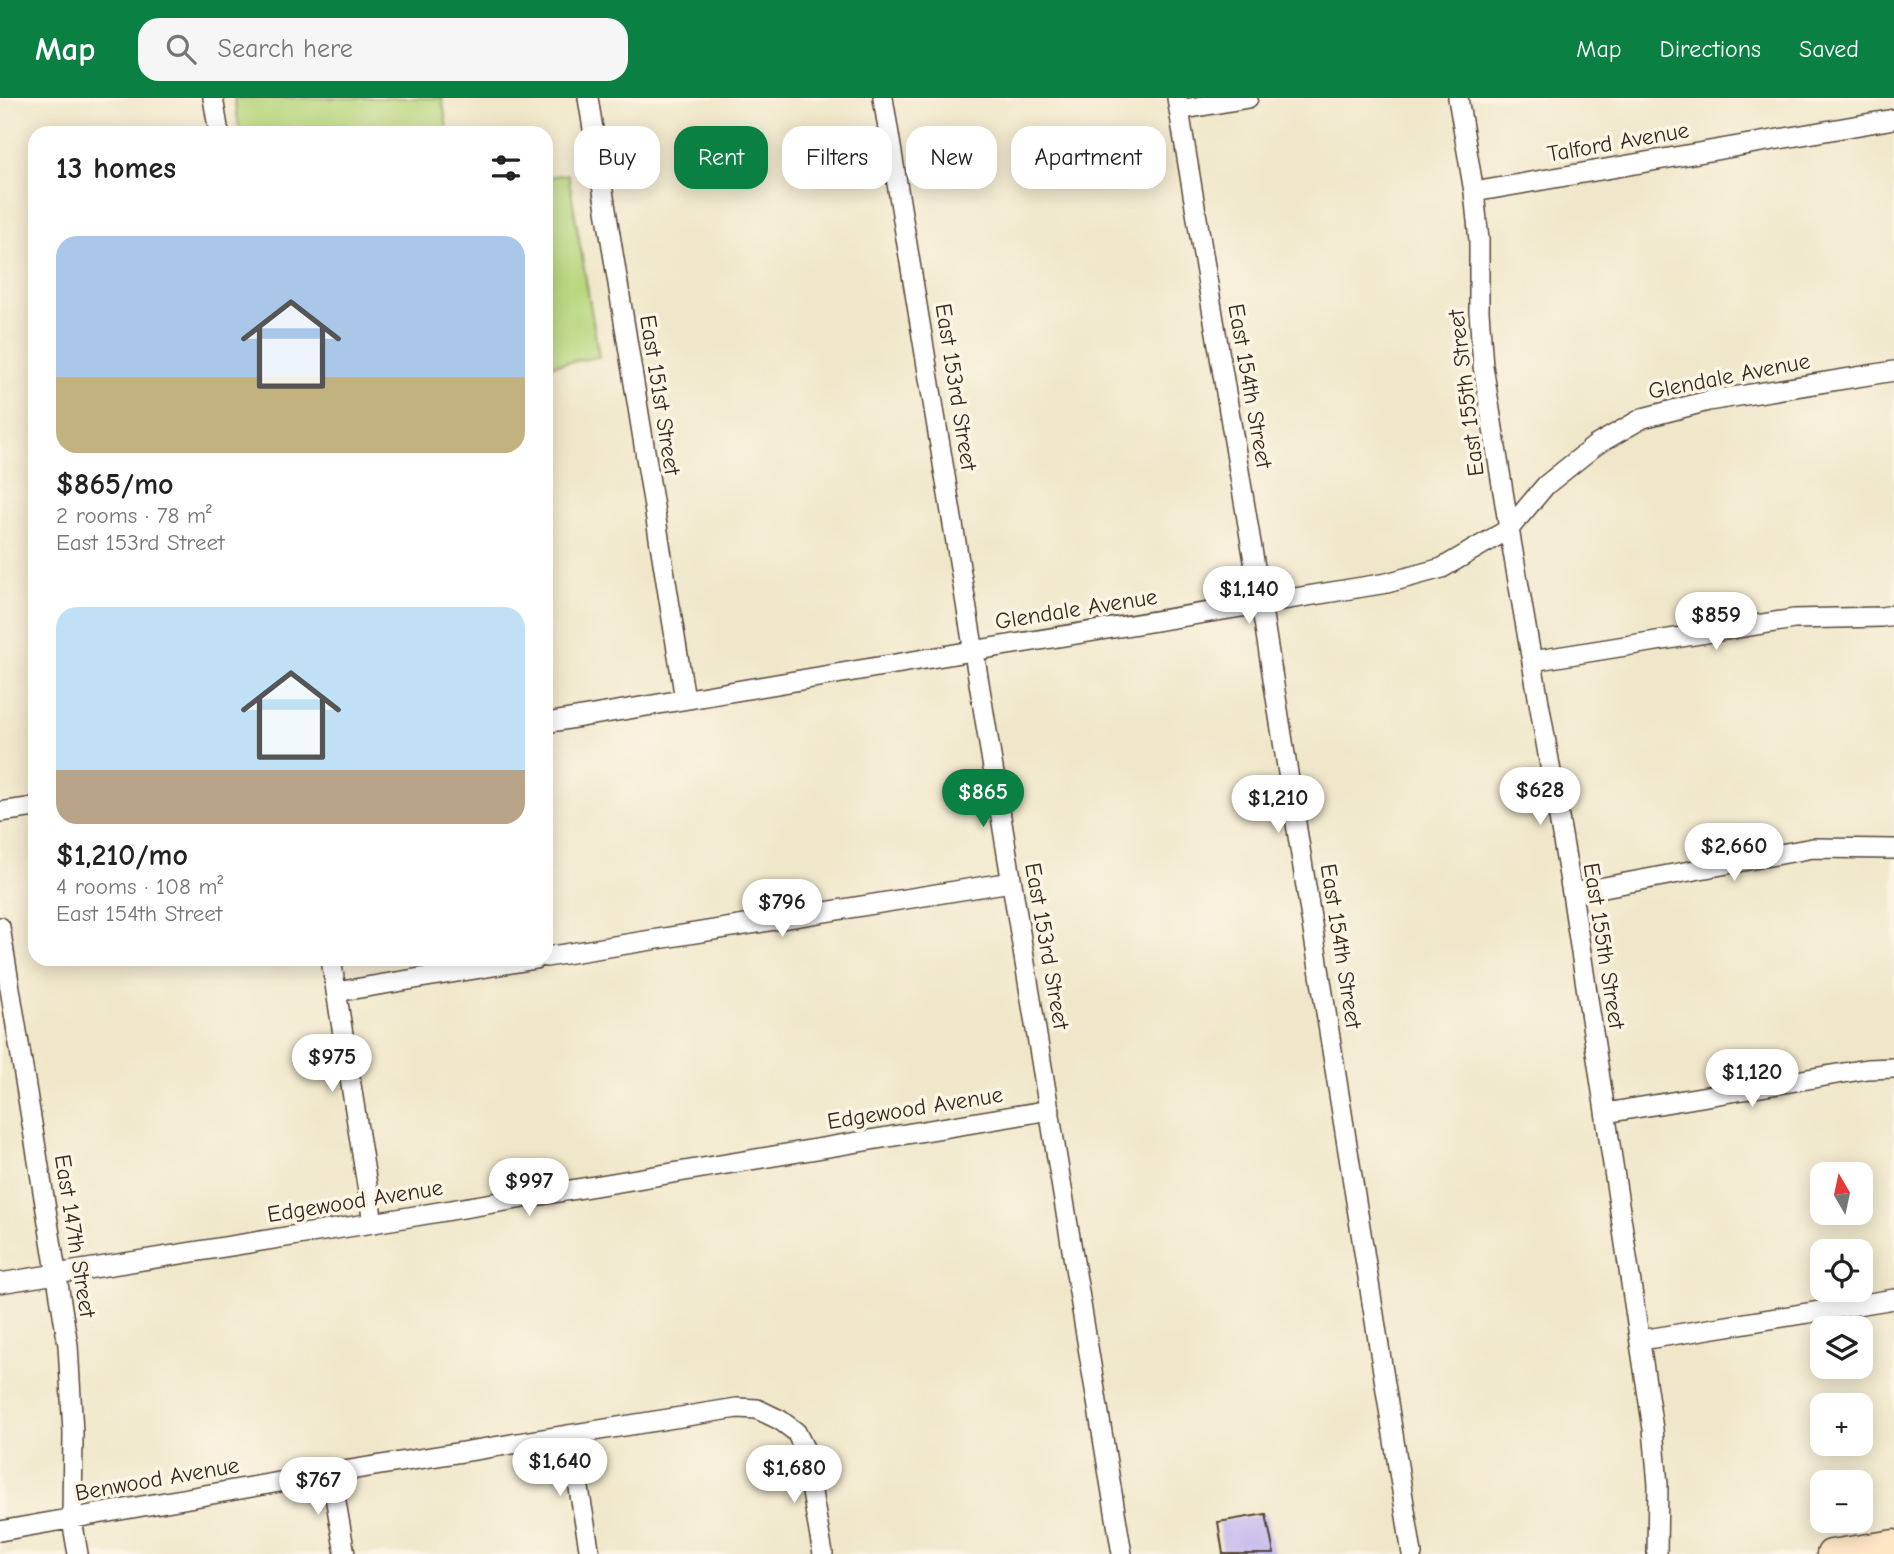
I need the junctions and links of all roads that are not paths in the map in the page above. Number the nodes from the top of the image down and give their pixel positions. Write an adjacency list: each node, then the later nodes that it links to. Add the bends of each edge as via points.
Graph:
1 (213, 98): 8 (street)
2 (587, 98): 16 (street, East 151st Street)
3 (883, 98): 14 (street, East 153rd Street)
4 (1248, 98): 6 (street)
5 (1458, 98): 9 (street, East 155th Street)
6 (1178, 104): 12 (street, East 154th Street)
7 (1894, 119): 9 (street, Talford Avenue)
8 (218, 126)
9 (1474, 192): 11 (street, East 155th Street, via 1483,366)
10 (1894, 371): 11 (street, Glendale Avenue, via 1708,401 1643,418 1596,445 1546,485)
11 (1509, 528): 12 (street, Glendale Avenue, via 1442,568 1387,583); 15 (street, East 155th Street)
12 (1262, 603): 14 (street, Glendale Avenue); 47 (street, East 154th Street)
13 (1894, 615): 15 (street, via 1794,619)
14 (975, 651): 16 (street, Glendale Avenue); 21 (street, East 153rd Street)
15 (1532, 661): 22 (street, East 155th Street)
16 (685, 699): 17 (street, Glendale Avenue)
17 (553, 722)
18 (28, 808): 19 (street)
19 (0, 812)
20 (1894, 849): 22 (street, via 1812,848)
21 (1011, 881): 24 (street); 30 (street, East 153rd Street)
22 (1572, 892): 31 (street, East 155th Street)
23 (0, 927): 28 (street, East 147th Street)
24 (553, 956)
25 (332, 966): 27 (street)
26 (494, 966): 27 (street)
27 (336, 992): 32 (street)
28 (10, 1043): 33 (street, East 147th Street)
29 (1894, 1068): 31 (street)
30 (1050, 1110): 32 (street, Edgewood Avenue); 46 (street, East 153rd Street)
31 (1606, 1113): 36 (street, East 155th Street)
32 (373, 1223): 33 (street, Edgewood Avenue)
33 (56, 1273): 34 (street, Edgewood Avenue); 39 (street, East 147th Street, via 68,1345)
34 (0, 1283)
35 (1894, 1299): 36 (street)
36 (1641, 1340): 48 (street, East 155th Street, via 1658,1485)
37 (569, 1435): 38 (street, Benwood Avenue); 44 (street); 45 (street, Benwood Avenue, via 737,1408 757,1409 796,1432 804,1448)
38 (331, 1473): 39 (street, Benwood Avenue); 43 (street)
39 (72, 1520): 40 (street, Benwood Avenue); 42 (street, East 147th Street)
40 (0, 1531)
41 (1894, 1544): 49 (main road)
42 (78, 1554)
43 (345, 1554)
44 (590, 1554)
45 (823, 1554)
46 (1122, 1554)
47 (1412, 1554)
48 (1657, 1554)
49 (1831, 1554)

